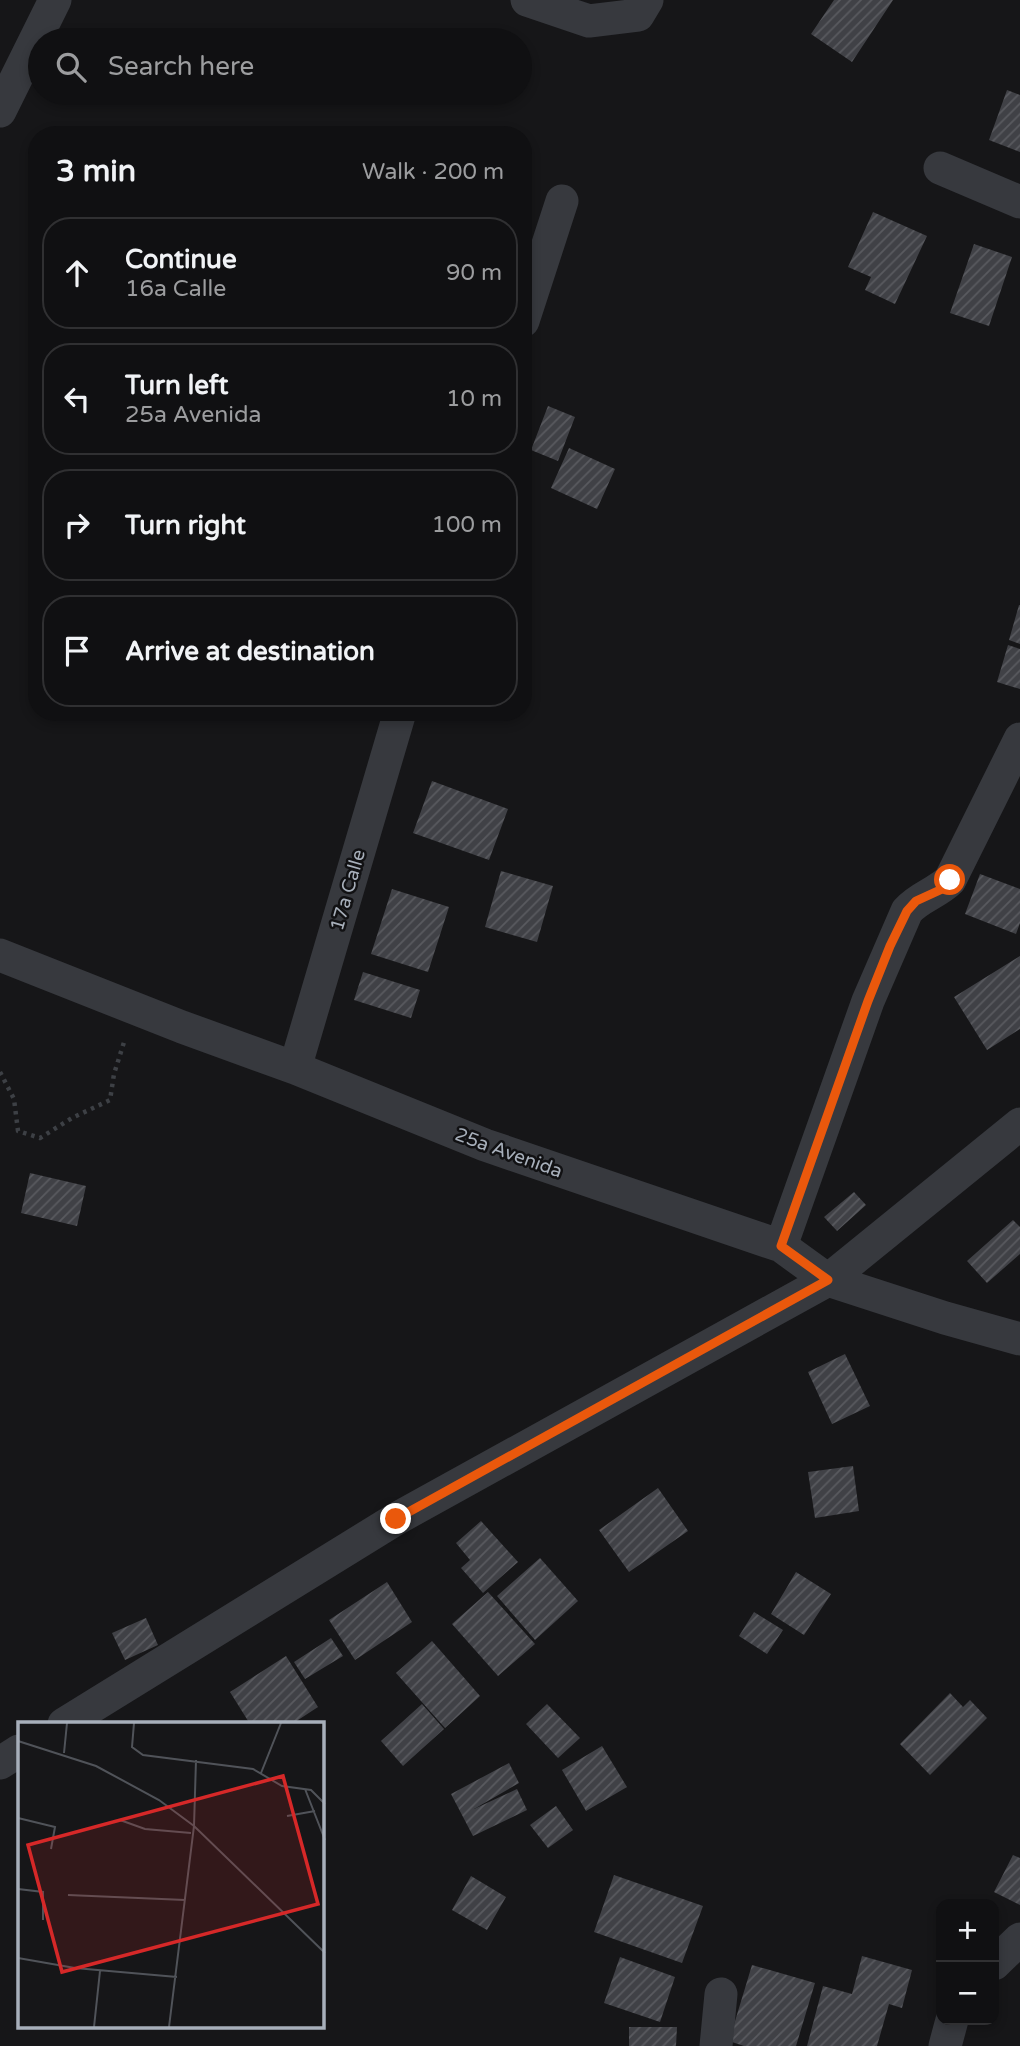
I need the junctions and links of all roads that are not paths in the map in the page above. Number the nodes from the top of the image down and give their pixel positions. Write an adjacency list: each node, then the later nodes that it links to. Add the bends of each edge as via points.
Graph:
1 (55, 0): 4 (street)
2 (527, 0): 3 (street, via 589,21 638,15)
3 (647, 0)
4 (41, 28)
5 (28, 54): 6 (street)
6 (0, 111)
7 (940, 168): 9 (street)
8 (562, 201): 10 (street)
9 (1020, 202)
10 (532, 293)
11 (397, 721): 14 (street, 17a Calle)
12 (1020, 739): 16 (street, via 950,880 907,911 868,1001)
13 (0, 955): 14 (street, 25a Avenida)
14 (295, 1068): 16 (street, 25a Avenida, via 485,1145)
15 (1020, 1124): 17 (street)
16 (781, 1246): 17 (street, 25a Avenida)
17 (828, 1280): 18 (street, 25a Avenida); 19 (street, via 396,1519)
18 (1020, 1339)
19 (67, 1722)
20 (18, 1752): 21 (street)
21 (0, 1763)
22 (1020, 1939): 23 (street)
23 (996, 1962)
24 (721, 1994): 26 (street)
25 (951, 2025): 27 (street)
26 (716, 2046)
27 (945, 2046)

